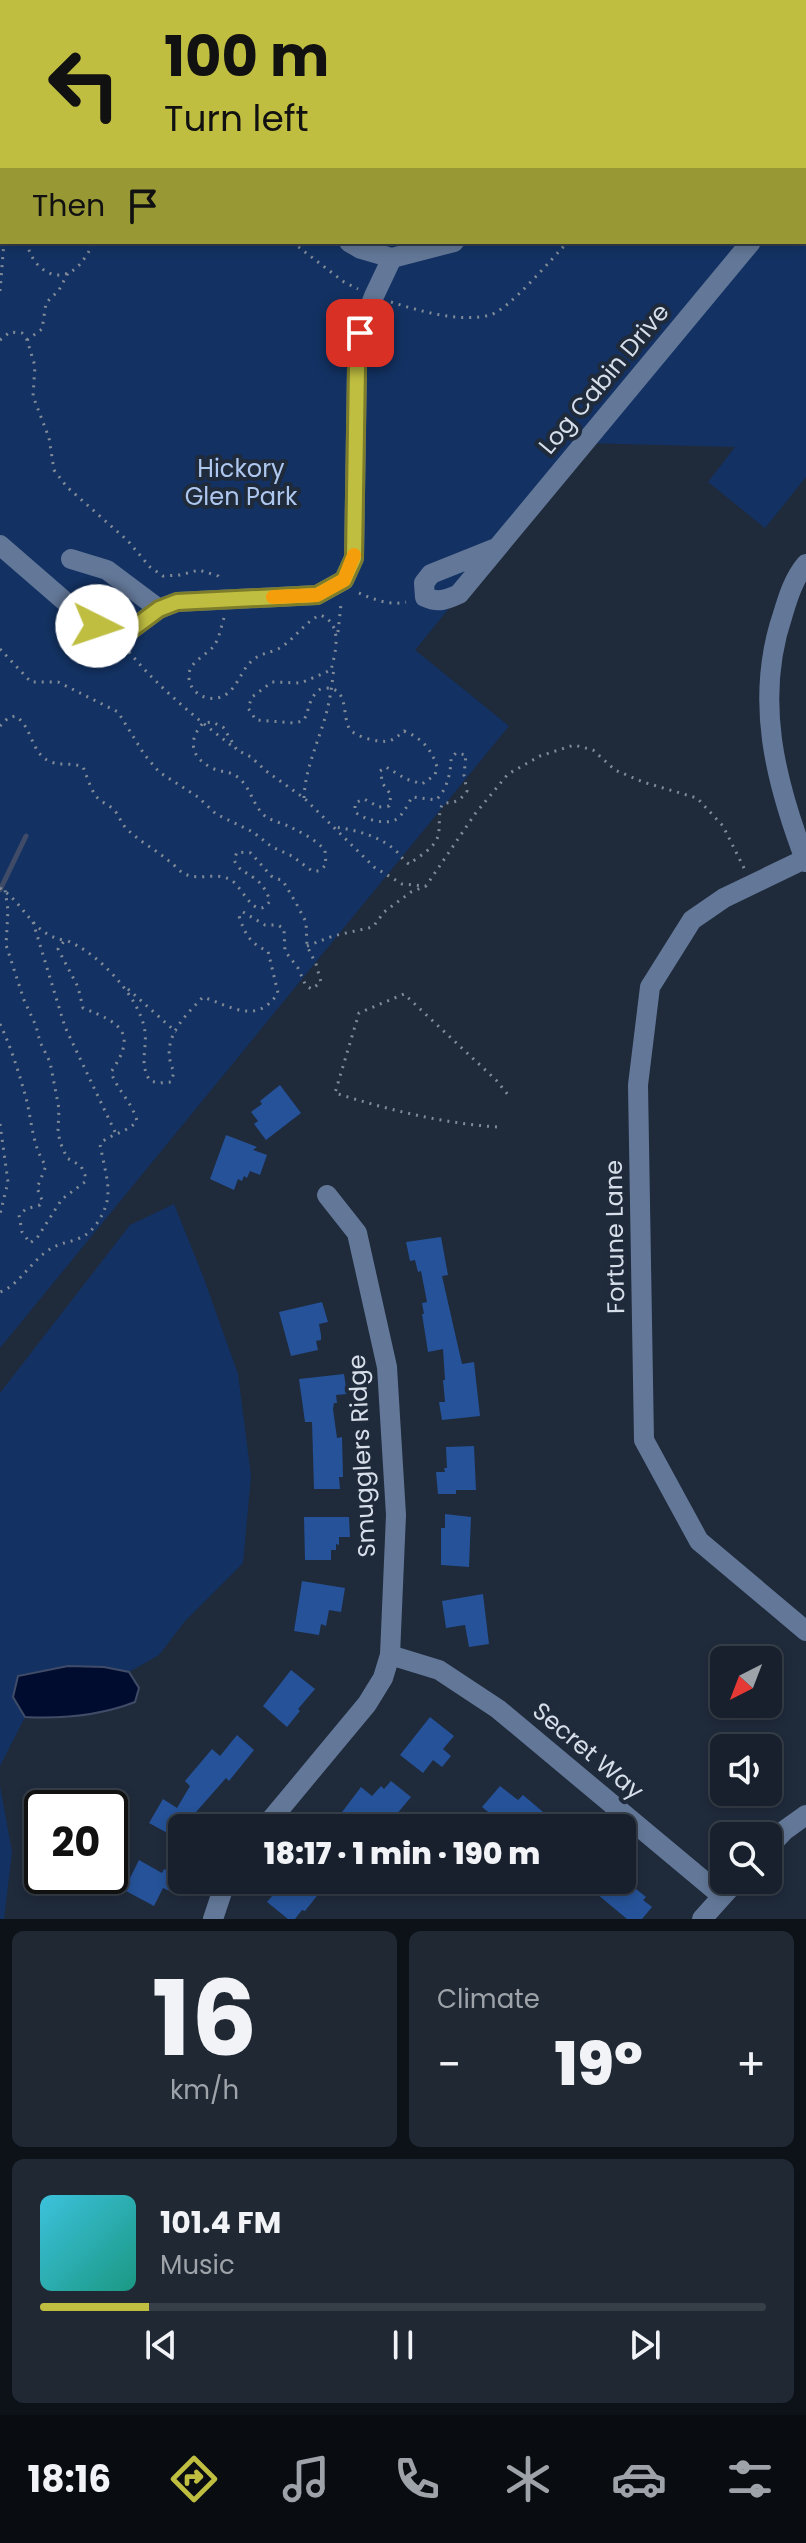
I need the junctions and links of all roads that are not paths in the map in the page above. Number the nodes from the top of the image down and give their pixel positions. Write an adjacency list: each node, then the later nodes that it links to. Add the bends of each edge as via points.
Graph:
1 (352, 244): 4 (street)
2 (446, 244): 4 (street)
3 (749, 244): 6 (street, Log Cabin Drive)
4 (392, 258): 9 (street, via 360,333 354,558 344,580 317,595 177,602)
5 (0, 545): 9 (street, via 97,626 124,635)
6 (496, 548): 6 (street, Log Cabin Drive, via 431,574 424,583 425,597 445,600 459,594)
7 (71, 559): 9 (street, via 107,570)
8 (806, 564): 10 (street, via 789,594 767,678 782,794)
9 (159, 609)
10 (805, 860): 12 (street, Fortune Lane, via 724,898 692,920 650,987 638,1085 644,1440 699,1541)
11 (327, 1195): 13 (street, Smugglers Ridge, via 357,1233 387,1367 396,1515)
12 (806, 1631)
13 (390, 1655): 14 (street, Smugglers Ridge, via 367,1704); 18 (street, Secret Way, via 439,1670 498,1709)
14 (276, 1814)
15 (806, 1815): 16 (street)
16 (782, 1833)
17 (221, 1894): 19 (street)
18 (722, 1896): 20 (street)
19 (213, 1919)
20 (702, 1919)

